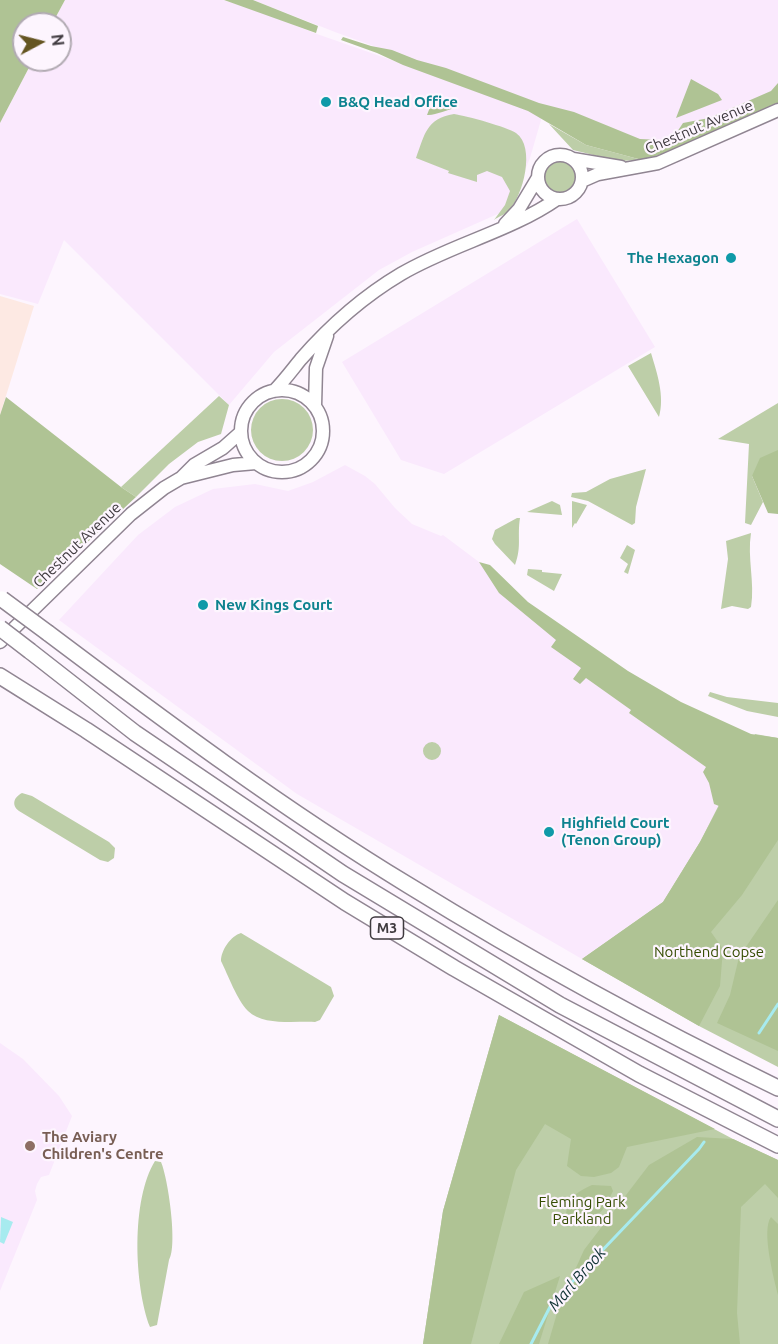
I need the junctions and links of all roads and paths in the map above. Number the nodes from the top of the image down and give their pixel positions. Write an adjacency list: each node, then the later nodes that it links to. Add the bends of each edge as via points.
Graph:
1 (778, 110): 3 (street, Chestnut Avenue, via 658,162)
2 (573, 159): 3 (street, Chestnut Avenue); 4 (street, via 566,155 551,156 540,166); 5 (street, via 580,168)
3 (631, 169): 5 (street, Chestnut Avenue)
4 (537, 179): 6 (street, via 543,193); 7 (street, via 519,209)
5 (582, 181): 6 (street, via 571,197)
6 (557, 200): 7 (street)
7 (502, 227): 8 (street, via 402,273 356,305)
8 (328, 332): 9 (street); 10 (street, via 316,368)
9 (274, 391): 10 (street, via 297,393); 11 (street, via 251,405)
10 (315, 406): 12 (street, via 323,430 321,444 307,463 276,471)
11 (241, 432): 12 (street, via 248,454); 13 (street, Chestnut Avenue)
12 (256, 462): 13 (street, Chestnut Avenue)
13 (181, 478): 16 (street, Chestnut Avenue, via 131,514)
14 (1, 598): 18 (highway, bridge, via 203,749 408,885 646,1022)
15 (0, 628): 19 (highway, M3, bridge, via 135,732 343,874 560,1005)
16 (0, 642)
17 (6, 679): 20 (highway, M3, via 345,902 454,968 639,1074)
18 (778, 1089)
19 (778, 1119)
20 (778, 1145)

